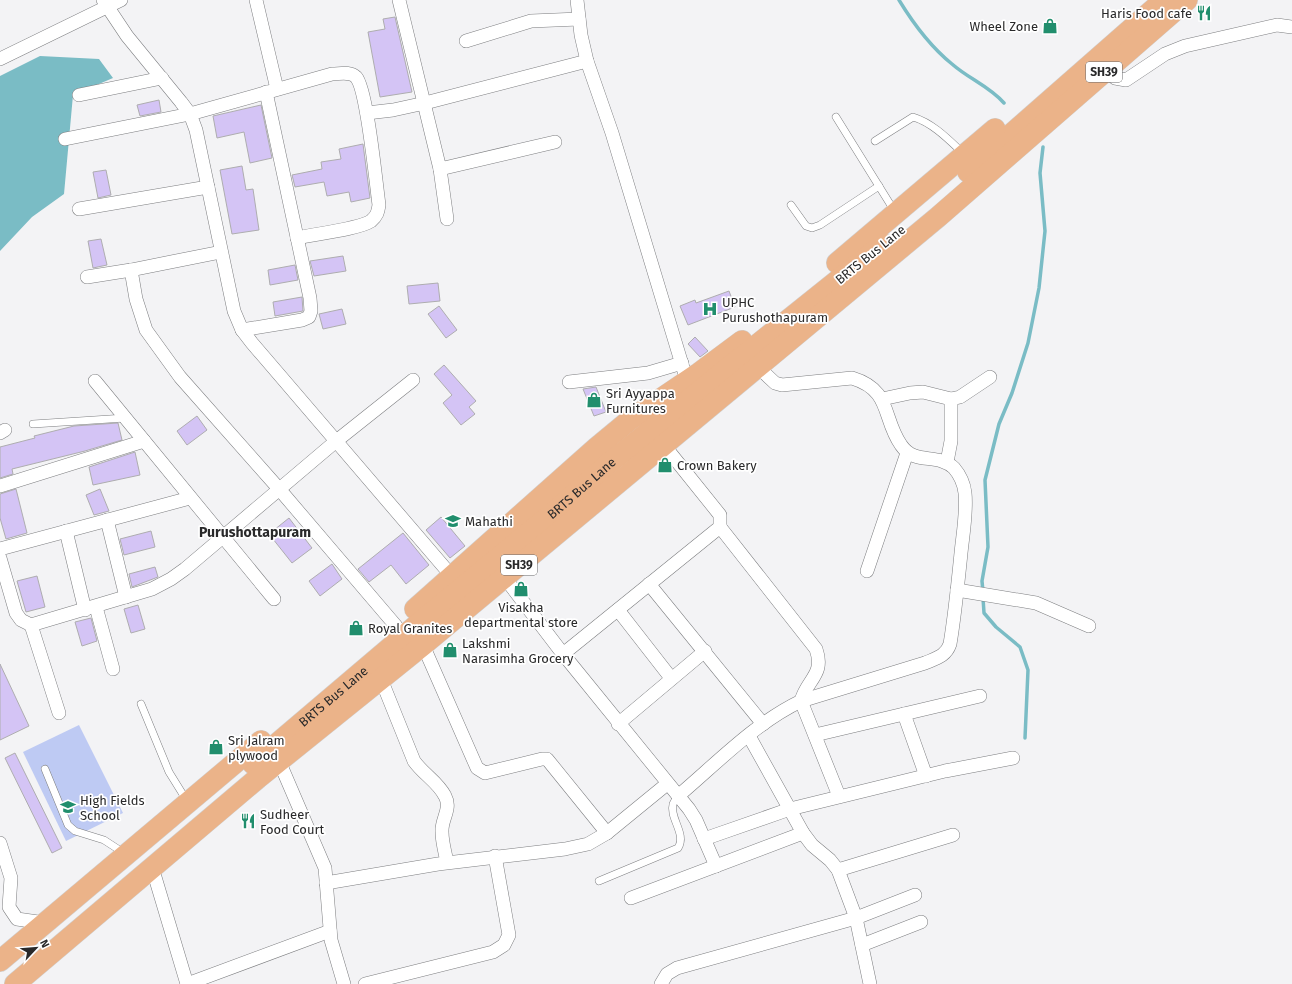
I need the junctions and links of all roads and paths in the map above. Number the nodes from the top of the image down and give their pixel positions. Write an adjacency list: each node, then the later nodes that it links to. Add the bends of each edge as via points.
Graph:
1 (121, 0): 8 (street)
2 (256, 0): 16 (street)
3 (399, 0): 18 (street)
4 (577, 0): 9 (street)
5 (1143, 0): 25 (main road, SH39)
6 (1164, 0): 65 (main road, BRTS Bus Lane, via 896,235 618,457)
7 (1187, 0): 14 (main road, SH39)
8 (105, 4): 12 (street); 15 (street)
9 (579, 19): 11 (street, via 531,21); 13 (street)
10 (1292, 27): 14 (street, via 1277,25 1185,46 1165,54 1126,80 1115,78)
11 (466, 41)
12 (0, 59)
13 (586, 61): 18 (street); 39 (street, via 612,133)
14 (1107, 70): 38 (main road, SH39, via 938,217)
15 (162, 78): 17 (street); 20 (street)
16 (271, 91): 19 (street, via 332,74 347,73 354,75 360,82); 20 (street); 33 (street)
17 (79, 95)
18 (425, 103): 19 (street); 26 (street)
19 (367, 113): 33 (street, via 378,213 370,221 356,226)
20 (190, 114): 22 (street); 28 (street)
21 (836, 117): 27 (lane)
22 (65, 139)
23 (876, 140): 25 (lane, via 913,117 941,133)
24 (555, 142): 26 (street)
25 (965, 154): 31 (main road, SH39)
26 (440, 169): 32 (street)
27 (879, 186): 29 (lane, via 820,226 812,228 806,226); 31 (lane)
28 (208, 187): 30 (street); 34 (street)
29 (791, 205)
30 (79, 209)
31 (896, 213): 39 (main road, SH39, via 830,270 722,356)
32 (447, 219)
33 (298, 238): 37 (street, via 310,298 309,317)
34 (221, 252): 35 (street); 37 (street, via 234,311)
35 (131, 270): 36 (street); 54 (street, via 136,299 146,330 180,377)
36 (87, 277)
37 (242, 330): 49 (street)
38 (758, 366): 44 (street, via 775,383 782,385 852,378 873,387); 50 (main road, SH39)
39 (685, 372): 43 (street, via 648,373); 65 (main road, SH39, via 596,448)
40 (990, 377): 45 (street, via 960,397)
41 (413, 380): 49 (street)
42 (95, 381): 46 (street)
43 (569, 382)
44 (882, 399): 45 (street, via 922,392); 51 (street, via 900,444)
45 (951, 399): 52 (street, via 951,441)
46 (125, 418): 47 (lane); 48 (street)
47 (33, 424)
48 (144, 441): 53 (street); 55 (street)
49 (335, 442): 54 (street); 65 (street)
50 (663, 444): 57 (street, via 720,515); 63 (main road, SH39)
51 (907, 453): 52 (street, via 915,457); 62 (street)
52 (947, 462): 66 (street, via 957,472 965,492)
53 (0, 486)
54 (280, 490): 59 (street); 72 (street)
55 (190, 498): 56 (street); 59 (street)
56 (107, 520): 58 (street); 67 (street)
57 (720, 527): 64 (street); 81 (street, via 816,649 818,672 806,689)
58 (66, 531): 60 (street); 69 (street)
59 (223, 538): 67 (street, via 171,579 152,589); 68 (street)
60 (0, 549)
61 (0, 558): 71 (street, via 16,613 21,620)
62 (867, 571)
63 (505, 578): 65 (main road, SH39); 76 (street)
64 (649, 584): 70 (street); 75 (street)
65 (463, 589): 72 (main road, SH39); 74 (main road, SH39); 119 (main road, BRTS Bus Lane)
66 (957, 590): 73 (street, via 1036,603); 81 (street, via 950,644 942,656)
67 (126, 596): 69 (street)
68 (274, 599)
69 (91, 608): 71 (street); 77 (street)
70 (618, 610): 76 (street); 78 (street)
71 (32, 625): 83 (street)
72 (396, 626): 96 (main road, SH39)
73 (1089, 626)
74 (423, 645): 79 (main road, SH39); 98 (street, via 477,768 485,773 547,759)
75 (705, 651): 78 (street); 86 (street)
76 (562, 654): 85 (street)
77 (112, 669)
78 (671, 678): 85 (street)
79 (381, 679): 90 (main road, SH39); 105 (street, via 414,761 445,796 448,807 442,832)
80 (980, 696): 84 (street)
81 (802, 701): 86 (street); 88 (street)
82 (141, 704): 96 (lane, via 168,772)
83 (59, 713)
84 (904, 714): 88 (street); 92 (street)
85 (618, 724): 93 (street)
86 (763, 724): 87 (street)
87 (749, 736): 94 (street); 97 (street)
88 (815, 736): 95 (street)
89 (1013, 758): 92 (street)
90 (279, 761): 107 (main road, SH39); 110 (street, via 322,858)
91 (45, 769): 103 (lane, via 68,825 75,831 104,840)
92 (926, 776): 95 (street)
93 (667, 784): 94 (street); 98 (street)
94 (678, 796): 101 (street, via 696,820); 109 (lane, via 673,805 673,812 681,839 678,848)
95 (839, 796): 97 (street)
96 (188, 803): 103 (main road, SH39)
97 (790, 808): 99 (street); 101 (street)
98 (607, 833): 104 (street, via 588,844 565,849)
99 (803, 833): 106 (street); 108 (street)
100 (953, 835): 108 (street)
101 (704, 839): 106 (street)
102 (0, 842): 115 (street, via 11,878 9,907 17,919)
103 (126, 854): 115 (main road, SH39)
104 (495, 856): 105 (street); 123 (street, via 509,935 504,945 493,952)
105 (447, 862): 110 (street)
106 (716, 866): 112 (street)
107 (152, 867): 120 (main road, SH39); 121 (street)
108 (838, 870): 113 (street)
109 (599, 881)
110 (326, 883): 116 (street)
111 (915, 895): 113 (street)
112 (631, 898)
113 (856, 918): 117 (street); 124 (street, via 676,968 667,974)
114 (922, 922): 117 (street)
115 (45, 923): 118 (main road, SH39)
116 (330, 931): 121 (street); 122 (street)
117 (862, 945): 125 (street)
118 (0, 961)
119 (0, 979)
120 (15, 984)
121 (187, 984)
122 (344, 984)
123 (365, 984)
124 (661, 984)
125 (870, 984)

